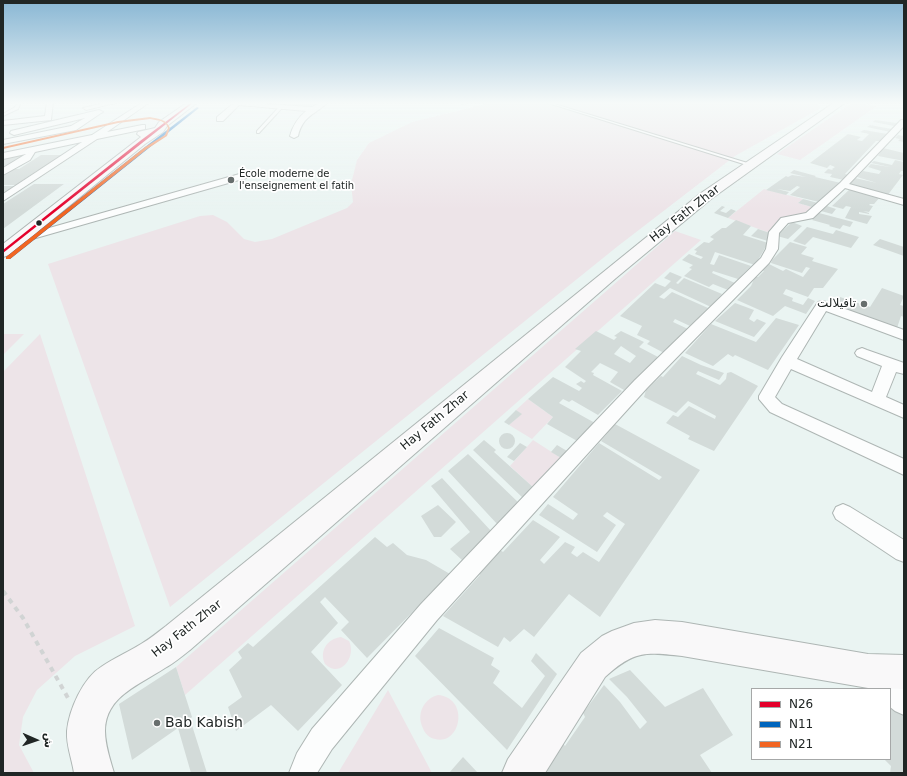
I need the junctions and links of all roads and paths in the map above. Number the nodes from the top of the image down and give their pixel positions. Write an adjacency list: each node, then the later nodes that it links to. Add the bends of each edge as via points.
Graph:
1 (24, 138): 9 (street)
2 (83, 138): 11 (street)
3 (93, 138): 17 (street)
4 (135, 138): 20 (street)
5 (147, 138): 19 (street)
6 (664, 138): 13 (lane)
7 (790, 138): 13 (street, Hay Fath Zhar)
8 (888, 138): 16 (street)
9 (20, 139): 10 (street); 11 (street)
10 (3, 142)
11 (29, 150): 12 (street); 14 (street, via 31,153 27,158)
12 (3, 156)
13 (752, 165): 36 (street, Hay Fath Zhar, via 706,196 610,274 178,638 154,656 112,680 98,695 91,708)
14 (3, 172)
15 (243, 176): 19 (street)
16 (843, 185): 18 (street); 38 (street, via 809,216 785,220 774,232 772,248 765,260 641,384 429,612 322,740)
17 (3, 198)
18 (904, 202)
19 (18, 240): 21 (street)
20 (3, 241)
21 (3, 252)
22 (904, 335): 24 (street, via 823,306)
23 (862, 353): 25 (street)
24 (787, 361): 26 (street); 28 (street, via 767,396 771,404)
25 (898, 367): 26 (street)
26 (877, 400): 27 (street)
27 (904, 412)
28 (904, 467)
29 (843, 513): 30 (street)
30 (904, 552)
31 (3, 591): 36 (path, via 23,618)
32 (904, 672): 33 (street)
33 (882, 684): 39 (street, via 682,640 657,636 640,637 622,643 592,665)
34 (891, 691): 35 (street)
35 (904, 702)
36 (86, 730): 37 (street, Hay Fath Zhar)
37 (94, 773)
38 (303, 773)
39 (522, 773)

